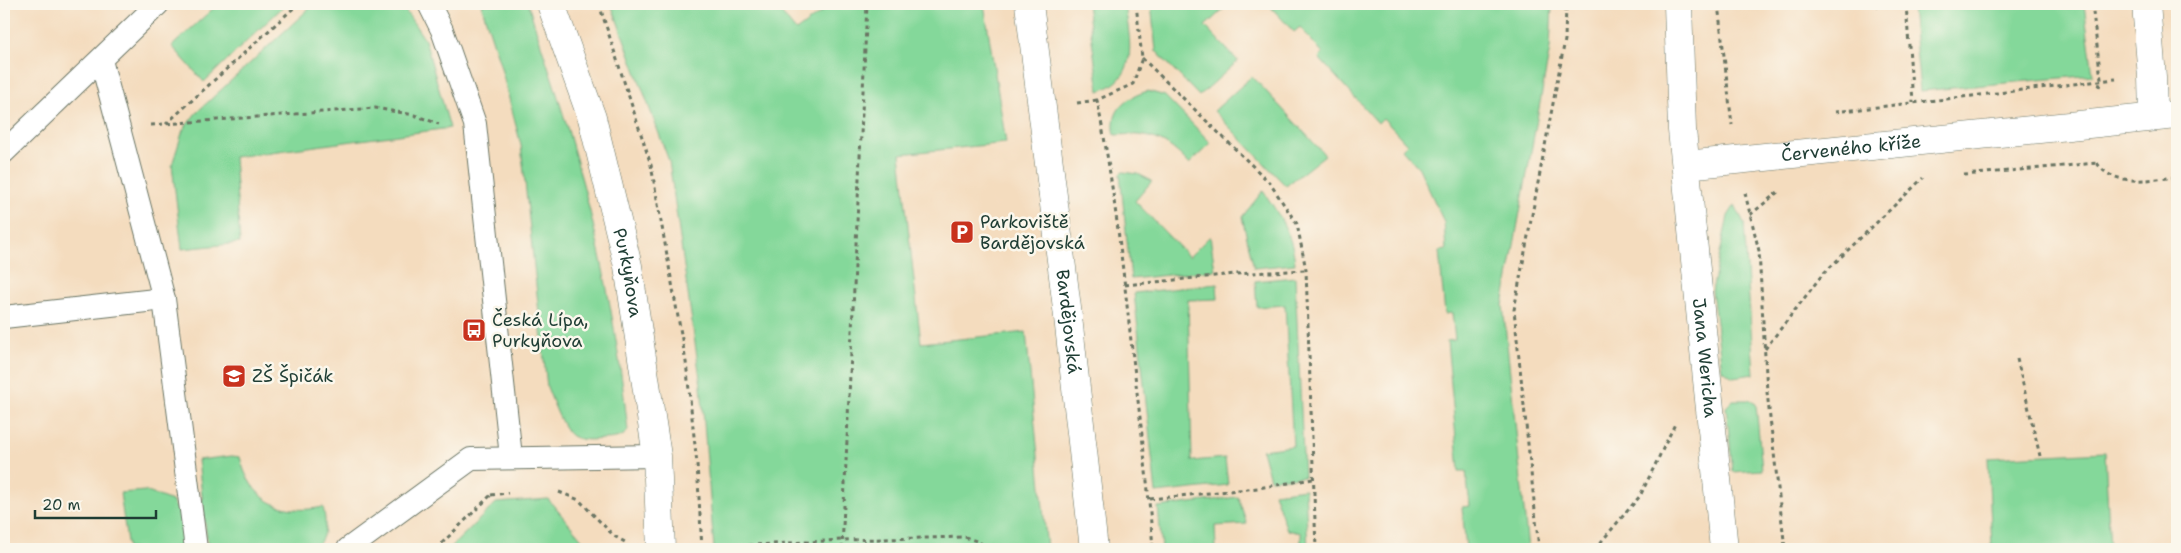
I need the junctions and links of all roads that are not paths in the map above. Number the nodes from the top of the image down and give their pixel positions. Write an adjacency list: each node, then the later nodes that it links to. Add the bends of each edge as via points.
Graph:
1 (158, 4): 7 (lane)
2 (429, 4): 14 (lane, via 442,30 475,124)
3 (551, 4): 13 (street, Purkyňova, via 592,118 628,266)
4 (1029, 4): 18 (street, Bardějovská)
5 (1678, 4): 10 (street)
6 (2146, 4): 8 (street)
7 (101, 60): 9 (lane); 11 (lane)
8 (2165, 116): 10 (street, Červeného kříže)
9 (4, 152)
10 (1686, 166): 19 (street, Jana Wericha)
11 (164, 300): 12 (lane); 15 (lane)
12 (4, 317)
13 (656, 456): 14 (lane); 17 (street, Purkyňova)
14 (511, 457): 16 (lane, via 471,459)
15 (196, 549)
16 (348, 549)
17 (661, 549)
18 (1094, 549)
19 (1724, 549)

